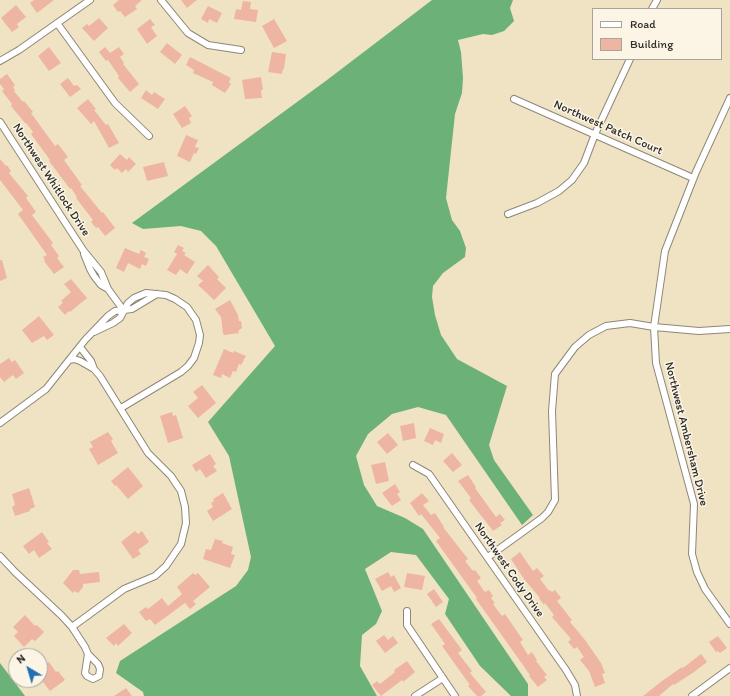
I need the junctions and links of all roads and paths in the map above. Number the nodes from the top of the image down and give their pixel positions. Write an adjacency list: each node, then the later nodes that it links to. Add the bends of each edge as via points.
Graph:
1 (90, 0): 3 (street)
2 (161, 0): 4 (street, via 188,33 208,45)
3 (57, 23): 6 (street); 11 (street, via 115,104)
4 (241, 50)
5 (630, 60): 10 (street)
6 (0, 61)
7 (730, 98): 12 (street, Northwest Ambersham Drive)
8 (514, 99): 10 (street, Northwest Patch Court)
9 (0, 122): 14 (street, Northwest Whitlock Drive, via 83,250 101,272 108,289)
10 (595, 134): 12 (street, Northwest Patch Court); 13 (street, via 584,163 572,180 559,192)
11 (149, 136)
12 (693, 178): 15 (street, Northwest Ambersham Drive, via 665,251)
13 (508, 214)
14 (124, 311): 17 (street, via 115,311 108,316); 20 (street, via 134,298 146,293 166,295 192,312 199,327 199,343 194,358 181,372)
15 (654, 327): 16 (street, via 699,331); 24 (street, via 630,322 606,326 589,334 575,347 555,374 552,411 555,500 542,518); 26 (street, Northwest Ambersham Drive, via 656,363 694,504 692,554 705,590)
16 (730, 329)
17 (80, 347): 18 (street); 19 (street)
18 (70, 360): 19 (street, via 80,361); 21 (street, via 46,389)
19 (94, 369): 20 (street)
20 (121, 408): 27 (street, via 148,452 171,476 180,491 185,507 184,535 178,550 155,576 124,590)
21 (0, 423)
22 (413, 465): 24 (street, Northwest Cody Drive, via 429,474)
23 (0, 556): 27 (street)
24 (488, 557): 33 (street, Northwest Cody Drive, via 566,670)
25 (407, 611): 30 (street, via 407,625)
26 (730, 624)
27 (72, 628): 28 (street)
28 (88, 654)
29 (730, 668): 34 (street)
30 (443, 678): 31 (street); 32 (street)
31 (415, 696)
32 (455, 696)
33 (578, 696)
34 (692, 696)

